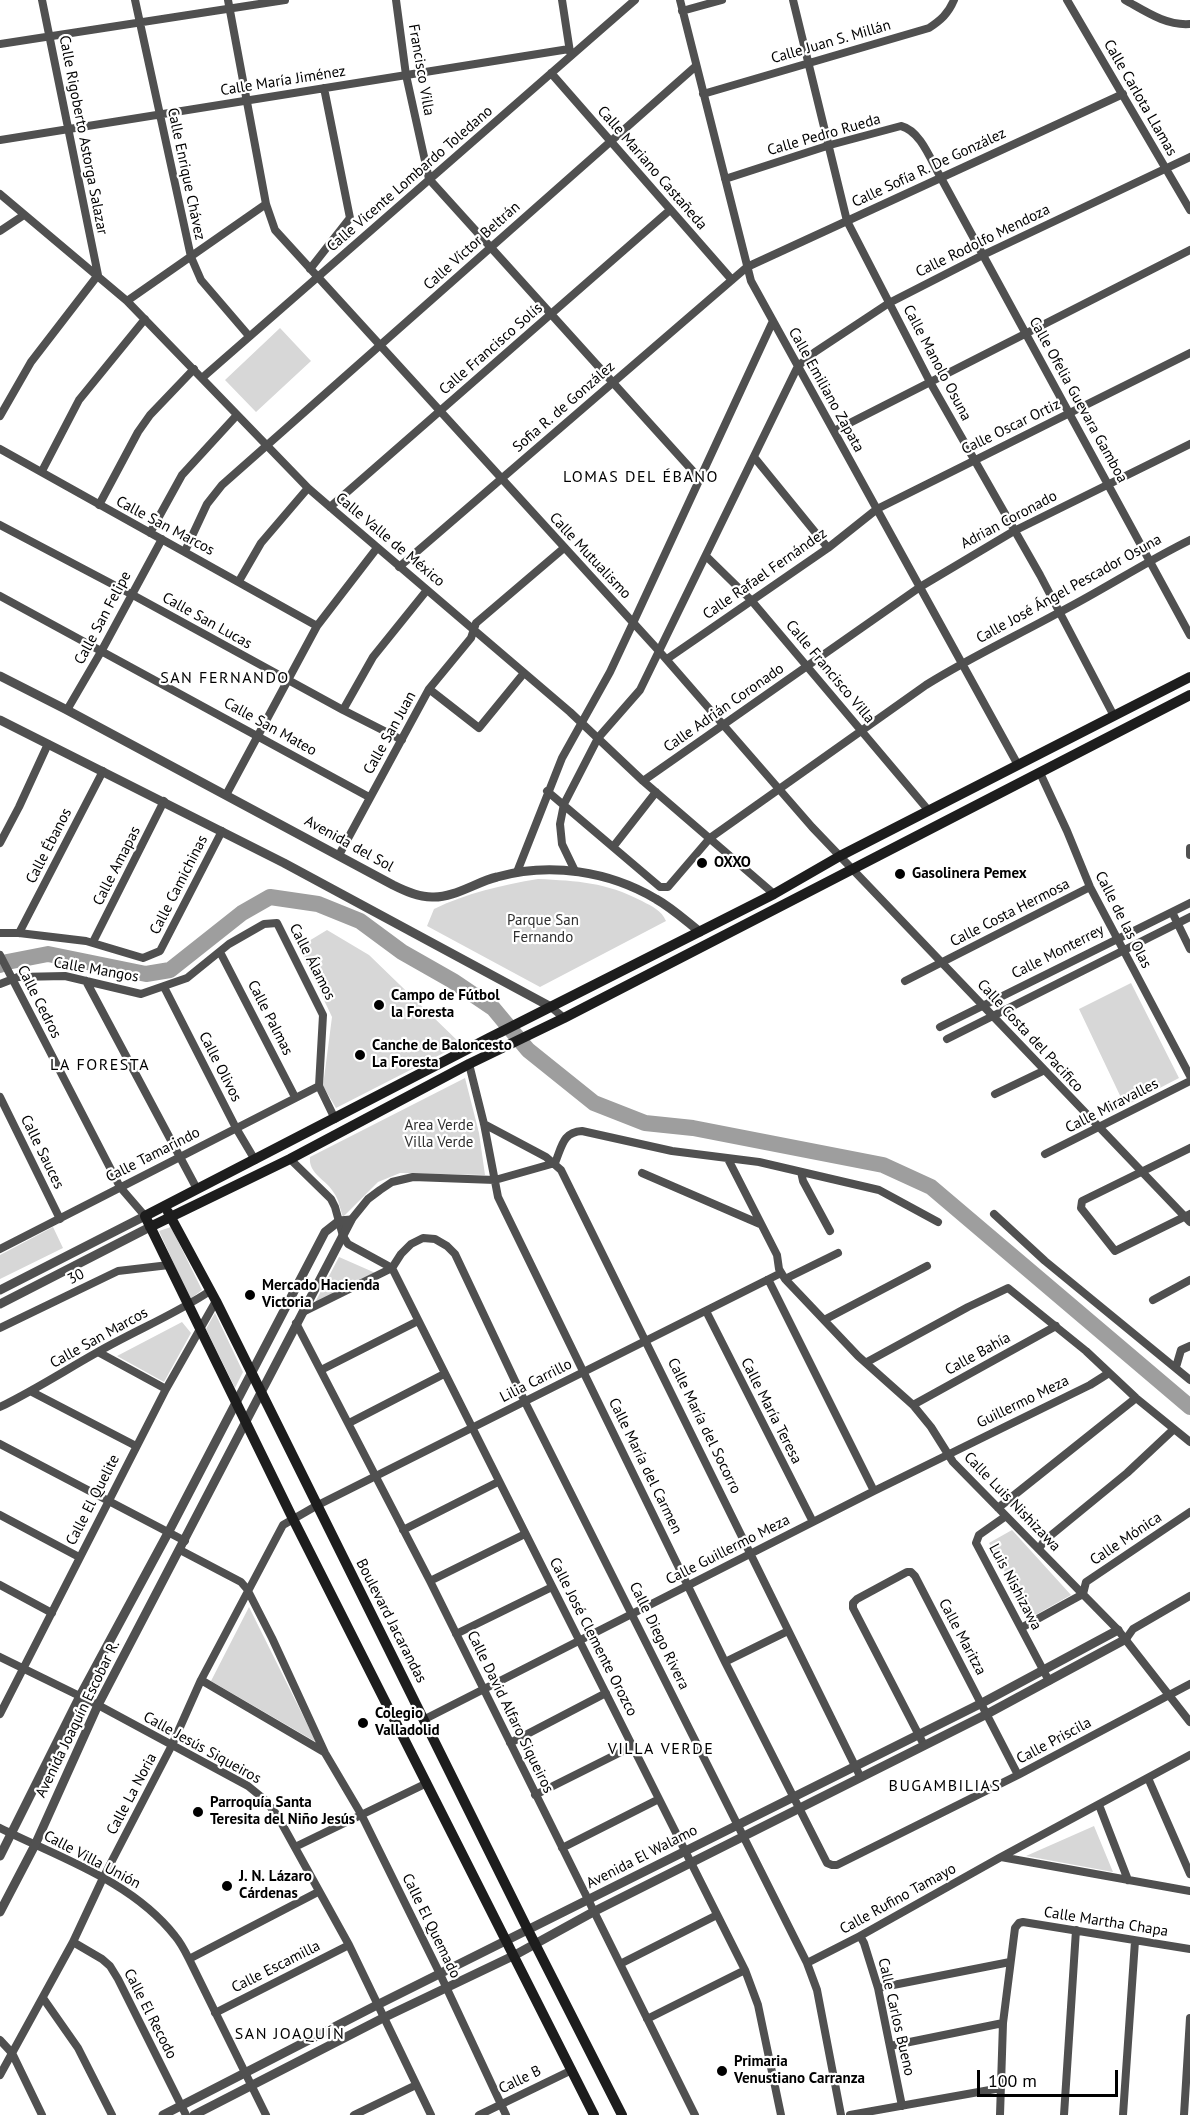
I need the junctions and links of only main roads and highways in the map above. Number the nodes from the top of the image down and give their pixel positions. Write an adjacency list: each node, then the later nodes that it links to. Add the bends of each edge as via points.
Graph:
1 (1190, 677): 3 (main road)
2 (1190, 696): 4 (main road, via 291,1158)
3 (163, 1207): 4 (main road, Boulevard Jacarandas); 5 (main road, via 145,1216)
4 (171, 1215): 5 (main road); 7 (main road, Boulevard Jacarandas)
5 (150, 1227): 6 (main road)
6 (594, 2115)
7 (622, 2115)

